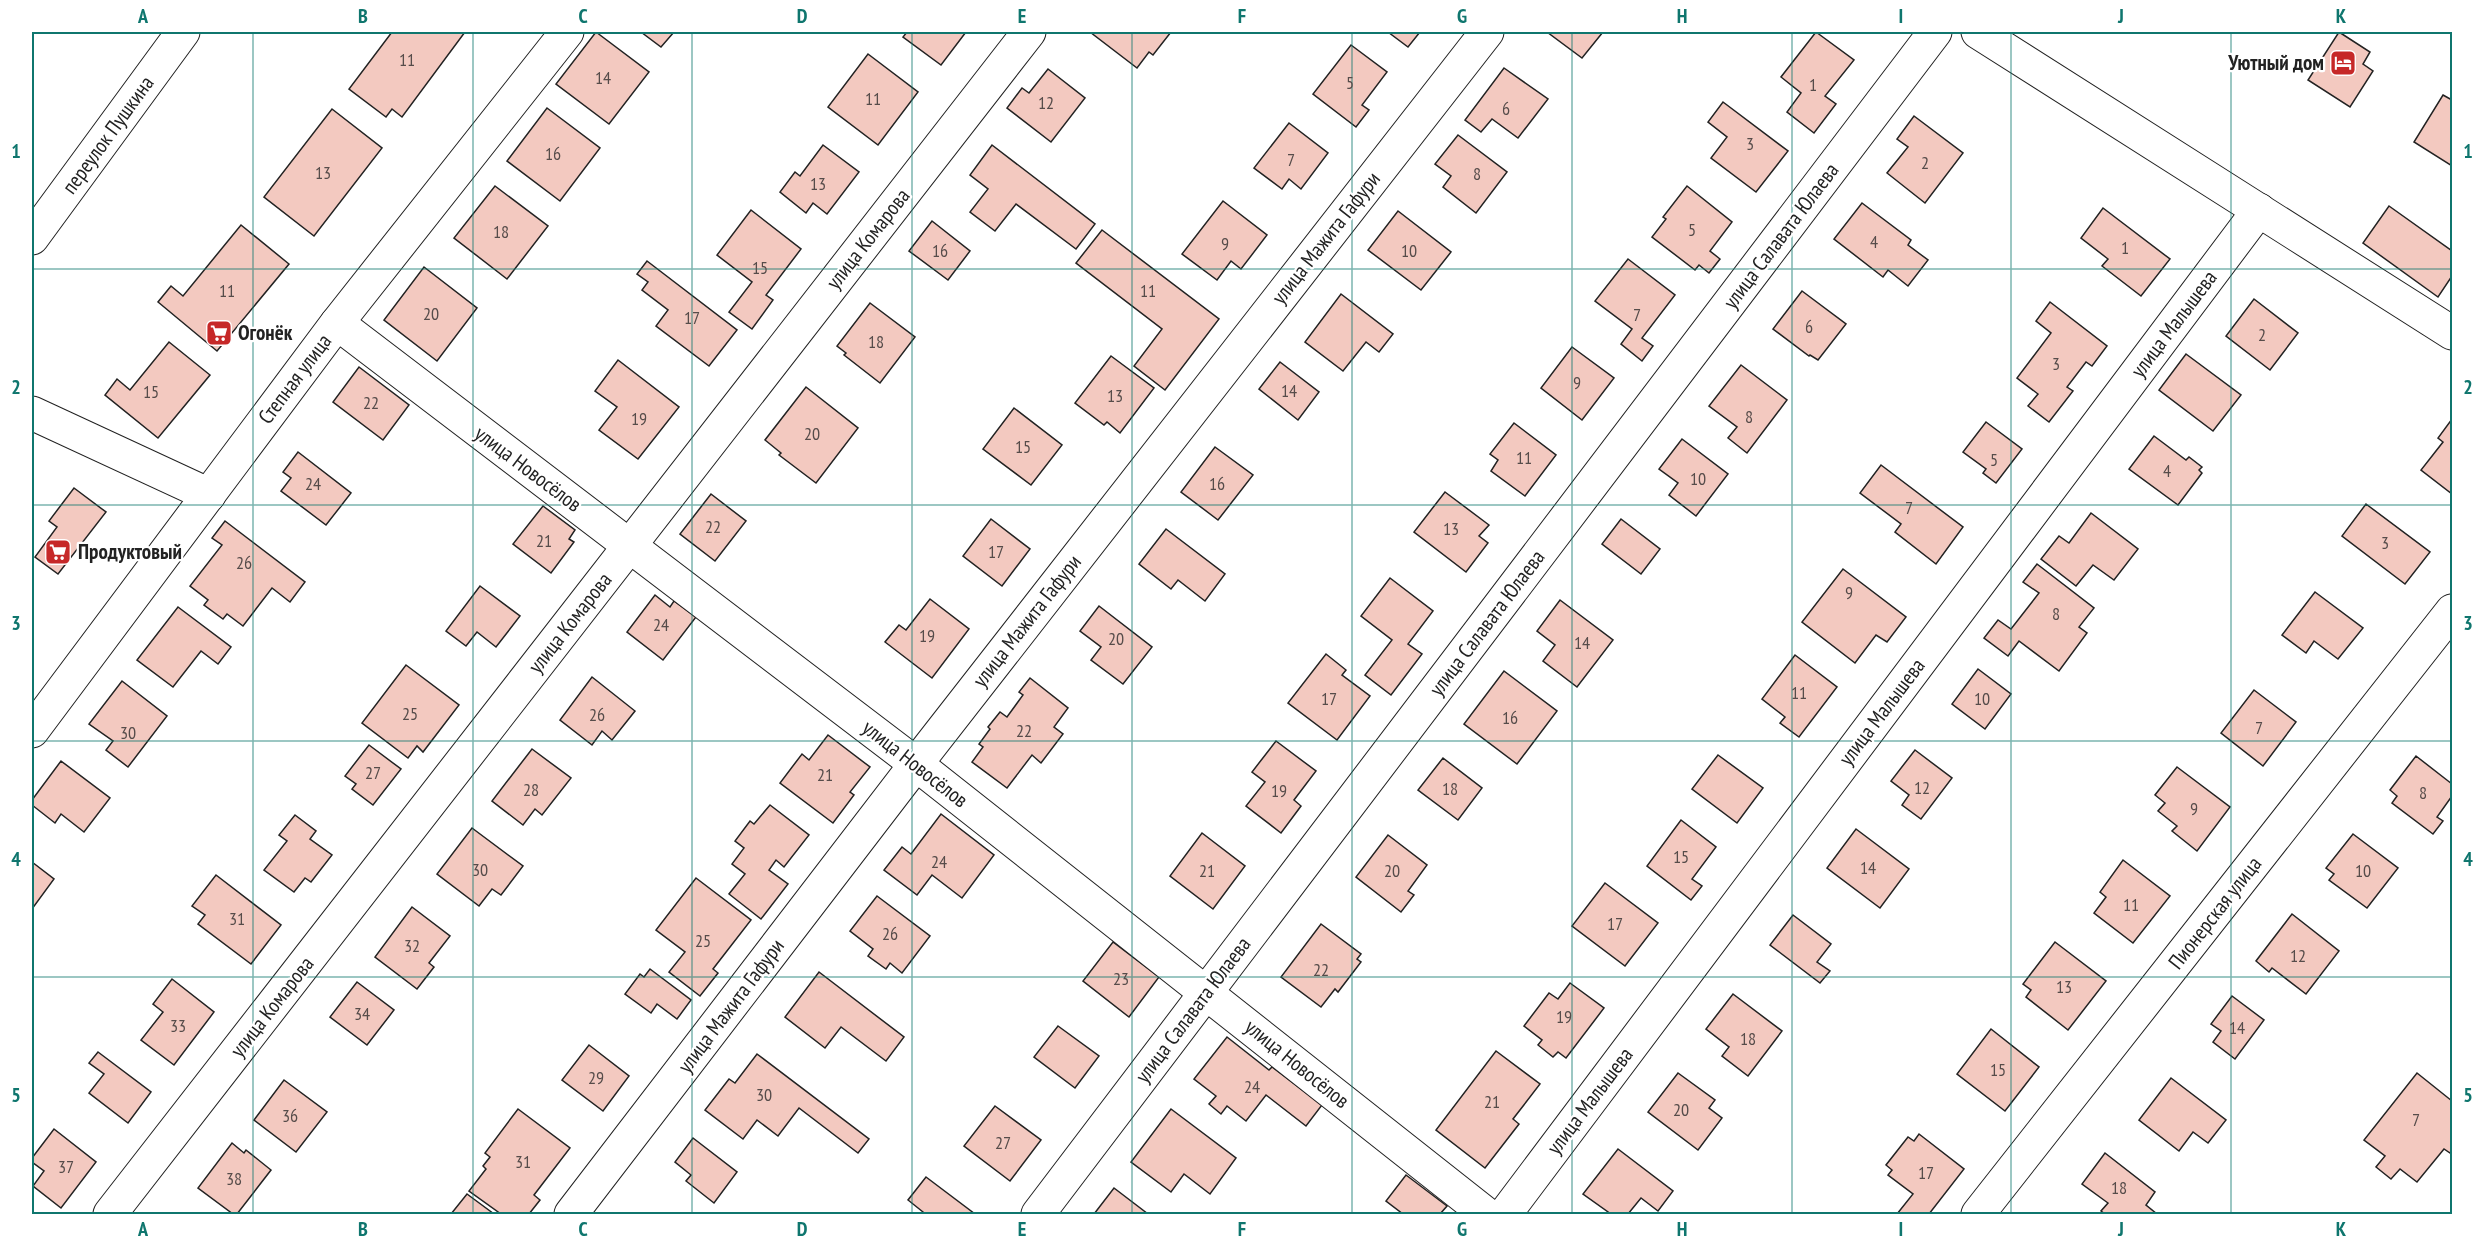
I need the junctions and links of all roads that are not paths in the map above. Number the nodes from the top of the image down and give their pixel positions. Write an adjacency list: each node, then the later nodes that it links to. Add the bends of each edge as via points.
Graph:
1 (183, 32): 8 (street, переулок Пушкина)
2 (567, 32): 9 (street, Степная улица)
3 (1029, 32): 13 (street, улица Комарова)
4 (1487, 32): 16 (street, улица Мажита Гафури)
5 (1935, 32): 17 (street, улица Салавата Юлаева)
6 (1978, 32): 7 (street)
7 (2259, 210): 10 (street); 22 (street, улица Малышева)
8 (32, 238)
9 (337, 323): 12 (street, Степная улица); 13 (street, улица Новосёлов)
10 (2452, 333)
11 (32, 413): 12 (street)
12 (208, 495): 15 (street, Степная улица)
13 (629, 546): 16 (street, улица Новосёлов); 18 (street, улица Комарова)
14 (2452, 611): 23 (street, Пионерская улица)
15 (32, 731)
16 (916, 764): 17 (street, улица Новосёлов); 19 (street, улица Мажита Гафури)
17 (1207, 992): 20 (street, улица Салавата Юлаева); 21 (street, улица Новосёлов)
18 (110, 1215)
19 (571, 1215)
20 (1038, 1215)
21 (1485, 1215)
22 (1505, 1215)
23 (1978, 1215)

